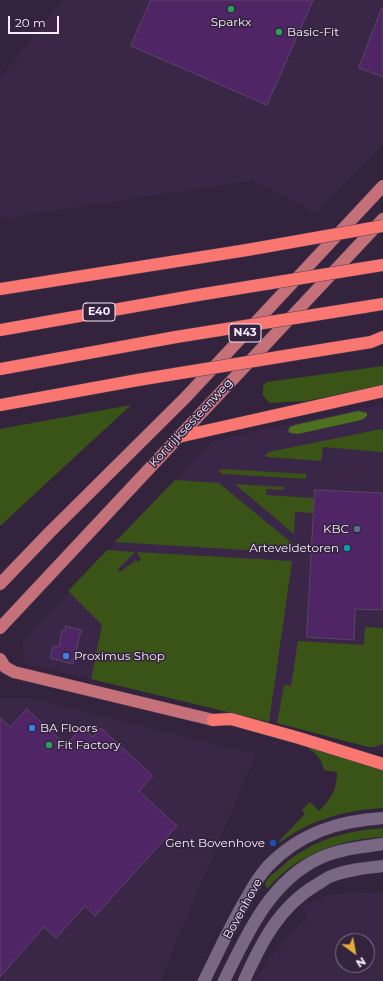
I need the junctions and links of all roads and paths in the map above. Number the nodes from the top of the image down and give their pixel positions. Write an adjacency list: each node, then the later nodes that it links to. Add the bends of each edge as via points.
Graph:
1 (383, 186): 16 (main road, Kortrijksesteenweg / N43, via 185,398)
2 (383, 219): 15 (main road, Kortrijksesteenweg / N43)
3 (383, 226): 5 (highway, bridge)
4 (383, 265): 9 (highway, E40, bridge, via 198,294)
5 (21, 285): 6 (highway); 7 (highway)
6 (0, 286)
7 (0, 289)
8 (383, 304): 12 (highway, bridge)
9 (0, 330)
10 (383, 337): 11 (highway)
11 (377, 344): 14 (highway, bridge, via 303,353)
12 (0, 370)
13 (383, 392): 15 (highway)
14 (0, 405)
15 (178, 437): 17 (main road, Kortrijksesteenweg / N43)
16 (0, 584)
17 (0, 628)
18 (0, 659): 19 (main road, via 5,667 14,672)
19 (213, 720): 20 (highway, via 231,719)
20 (383, 764)
21 (383, 818): 24 (street, Bovenhove, via 337,824 310,834 287,848 267,867 254,886)
22 (383, 844): 25 (street, via 350,848 321,858 299,870 263,907 247,933)
23 (383, 866): 26 (street, via 362,868 329,877 304,892 286,908 271,928)
24 (204, 981)
25 (224, 981)
26 (244, 981)

